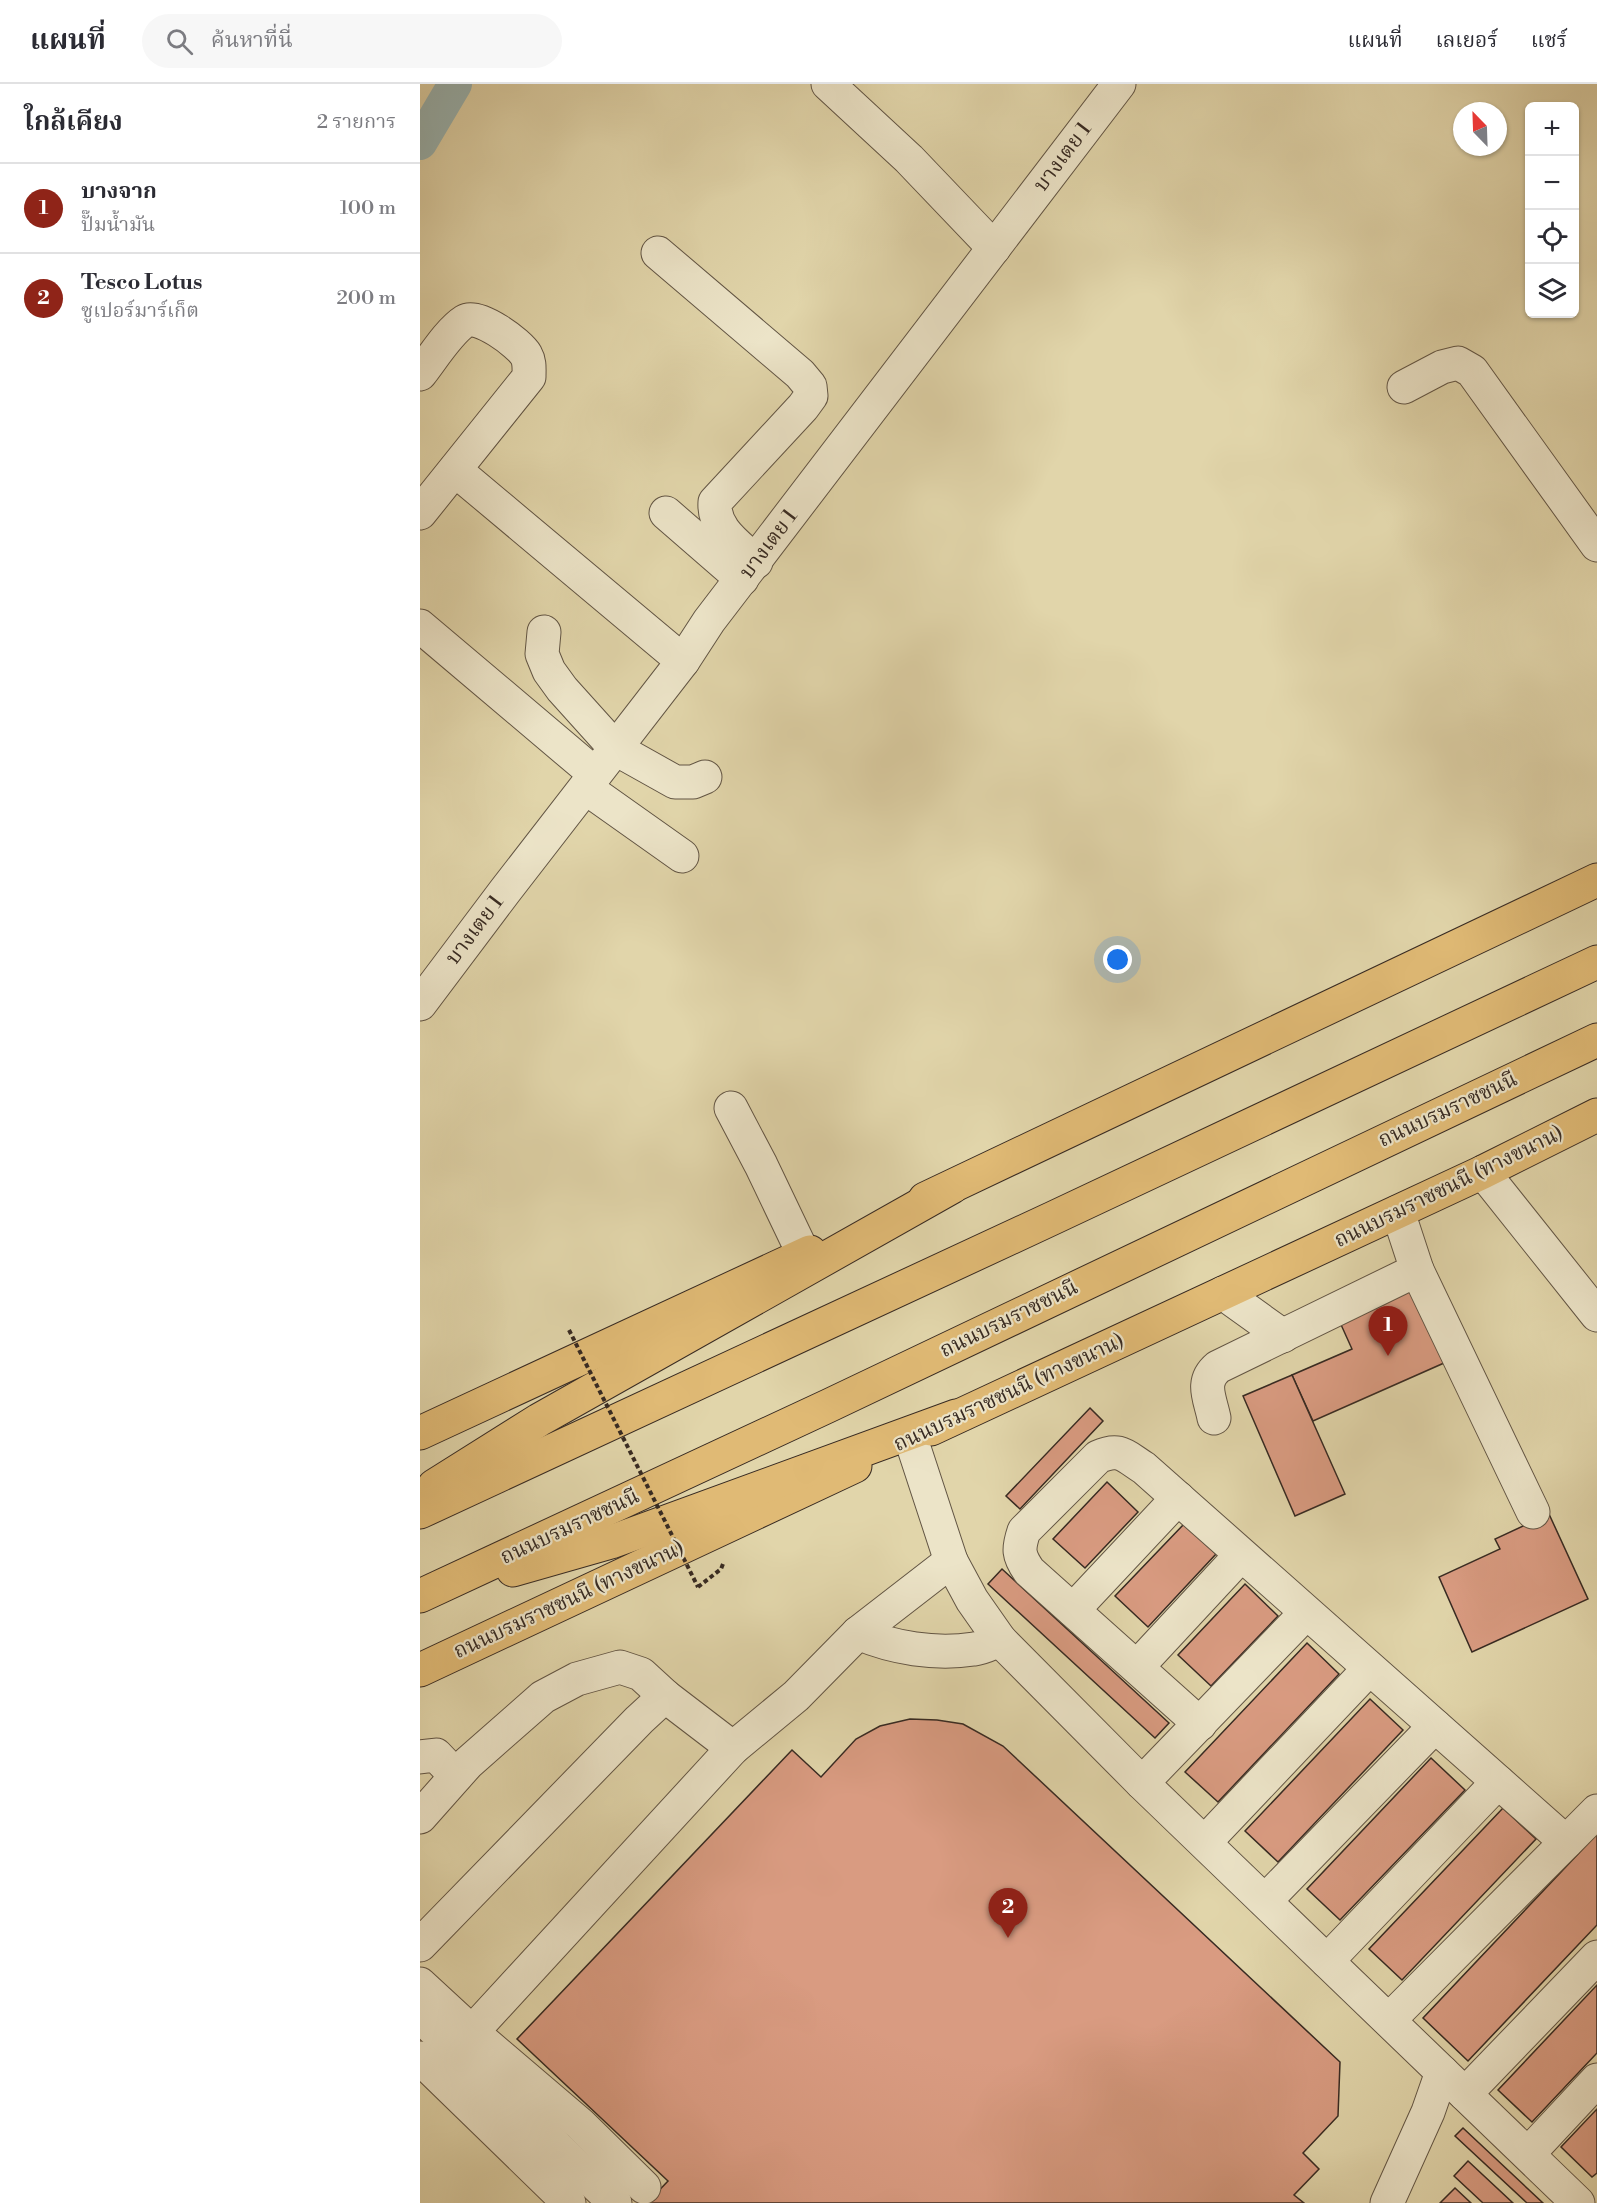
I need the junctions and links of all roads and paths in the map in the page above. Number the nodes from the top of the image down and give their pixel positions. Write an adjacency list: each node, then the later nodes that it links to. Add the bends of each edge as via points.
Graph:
1 (828, 84): 3 (street, via 909,159)
2 (1119, 84): 3 (street, บางเตย 1)
3 (994, 248): 11 (street, บางเตย 1)
4 (658, 254): 11 (street, via 810,386 811,396 803,406 715,502 714,515)
5 (420, 374): 7 (street, via 456,328 475,319 518,345 530,363 529,377)
6 (1404, 387): 10 (street, via 1458,363 1472,371)
7 (455, 470): 8 (street); 14 (street)
8 (420, 513)
9 (666, 513): 11 (street)
10 (1597, 545)
11 (749, 570): 14 (street, บางเตย 1)
12 (420, 626): 17 (street)
13 (544, 632): 15 (street, via 542,654 549,671)
14 (683, 662): 15 (street, บางเตย 1)
15 (616, 749): 16 (street, via 675,782); 17 (street, บางเตย 1)
16 (705, 777)
17 (590, 781): 18 (street); 21 (street, บางเตย 1)
18 (682, 856)
19 (1597, 880): 26 (main road)
20 (1597, 962): 40 (main road)
21 (420, 1004)
22 (1597, 1040): 45 (main road, ถนนบรมราชชนนี)
23 (731, 1108): 28 (street)
24 (1597, 1115): 25 (main road, ถนนบรมราชชนนี (ทางขนาน))
25 (1482, 1172): 27 (main road, ถนนบรมราชชนนี (ทางขนาน)); 31 (street)
26 (952, 1187): 28 (main road); 38 (main road, via 539,1420)
27 (1398, 1212): 29 (street); 30 (main road, ถนนบรมราชชนนี (ทางขนาน))
28 (804, 1255): 36 (main road)
29 (1417, 1270): 33 (street); 41 (street)
30 (1223, 1293): 33 (street); 34 (main road, ถนนบรมราชชนนี (ทางขนาน))
31 (1597, 1315)
32 (569, 1330): 44 (path, bridge)
33 (1283, 1335): 35 (street, via 1211,1373 1206,1383)
34 (956, 1416): 37 (main road, ถนนบรมราชชนนี (ทางขนาน)); 45 (main road, via 612,1542)
35 (1214, 1418)
36 (420, 1433)
37 (911, 1439): 43 (street); 52 (main road, ถนนบรมราชชนนี (ทางขนาน))
38 (420, 1495)
39 (1178, 1498): 42 (street); 46 (street); 46 (street, via 1144,1468 1111,1451 1098,1457 1024,1532 1020,1558)
40 (420, 1512)
41 (1533, 1512)
42 (1241, 1555): 47 (street); 50 (street)
43 (951, 1561): 48 (street); 49 (street)
44 (698, 1587)
45 (420, 1597)
46 (1072, 1610): 50 (street)
47 (1306, 1613): 51 (street); 54 (street)
48 (858, 1633): 49 (street, via 881,1643 937,1650 975,1649); 56 (street, via 796,1696)
49 (1000, 1640): 60 (street)
50 (1137, 1668): 54 (street)
51 (1369, 1669): 55 (street); 63 (street)
52 (420, 1670)
53 (665, 1696): 56 (street); 58 (street, via 642,1674 620,1667 578,1680 543,1697); 66 (street)
54 (1200, 1724): 60 (street)
55 (1435, 1726): 59 (street); 65 (street)
56 (733, 1748): 72 (street)
57 (420, 1757): 58 (street, via 436,1755)
58 (456, 1776): 62 (street)
59 (1498, 1782): 64 (street); 68 (street)
60 (1142, 1783): 63 (street)
61 (1597, 1811): 64 (street)
62 (420, 1817)
63 (1205, 1842): 65 (street)
64 (1566, 1842): 71 (street)
65 (1265, 1901): 68 (street)
66 (420, 1945)
67 (1597, 1957): 75 (street)
68 (1327, 1960): 71 (street)
69 (420, 1984): 72 (street)
70 (420, 2016): 79 (street)
71 (1389, 2020): 75 (street)
72 (472, 2032): 77 (street, via 580,2124)
73 (420, 2058): 78 (street)
74 (1597, 2080): 76 (street)
75 (1454, 2083): 76 (street); 80 (street, via 1428,2112)
76 (1528, 2154): 81 (street)
77 (644, 2187)
78 (569, 2203)
79 (615, 2203)
80 (1387, 2203)
81 (1578, 2203)

